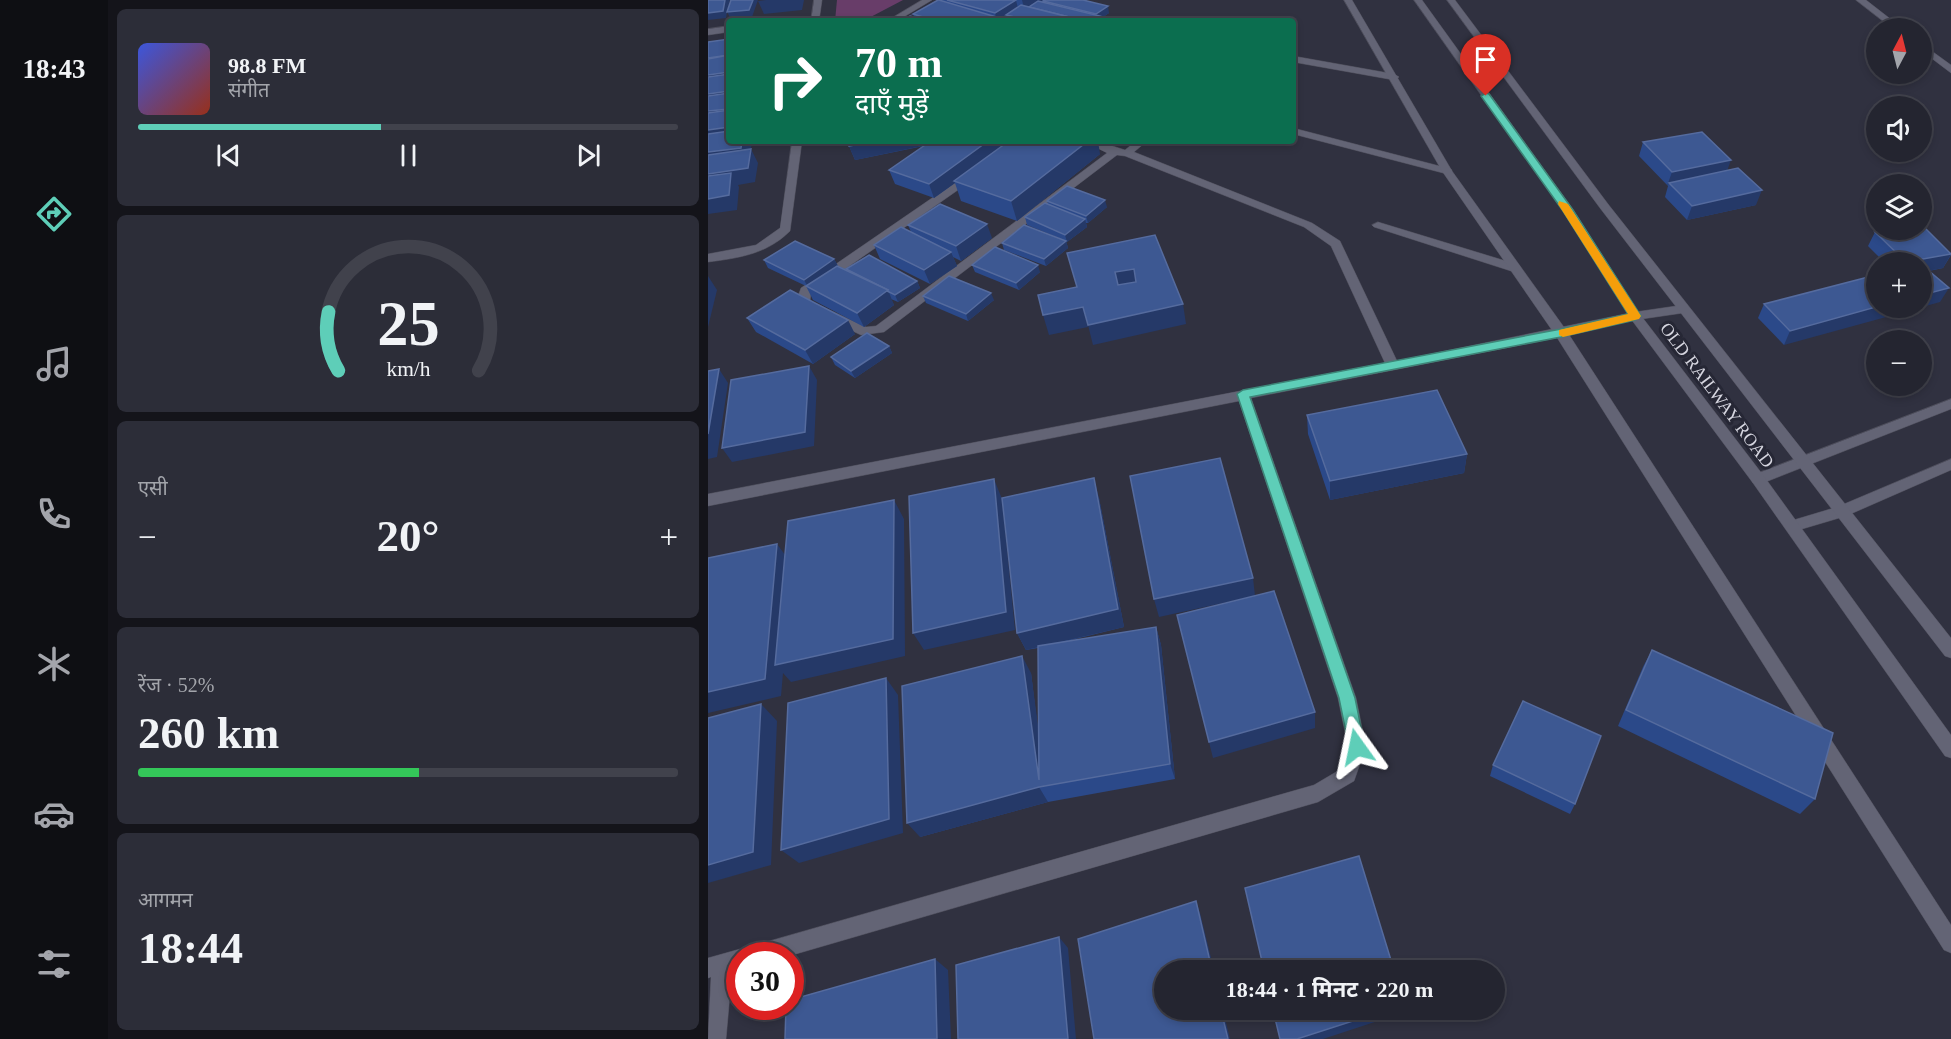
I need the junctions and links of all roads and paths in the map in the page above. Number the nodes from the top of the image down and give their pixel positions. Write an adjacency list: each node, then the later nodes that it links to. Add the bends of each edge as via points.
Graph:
1 (818, 0): 7 (street)
2 (928, 0): 8 (street)
3 (1348, 0): 15 (street)
4 (1418, 0): 27 (street, OLD RAILWAY ROAD, via 1568,210)
5 (1451, 0): 26 (street, OLD RAILWAY ROAD)
6 (1860, 0): 9 (street)
7 (815, 18)
8 (896, 18)
9 (1884, 18)
10 (726, 30): 11 (street)
11 (708, 32)
12 (1932, 55): 14 (street)
13 (1296, 60): 15 (street)
14 (1951, 70)
15 (1395, 77): 22 (street)
16 (1296, 132): 22 (street)
17 (797, 144): 24 (street, via 786,229 764,247)
18 (1096, 144): 20 (street)
19 (1137, 144): 20 (street)
20 (1121, 153): 21 (street, via 880,329 865,332 802,299 805,291); 29 (street, via 1308,225 1336,244)
21 (982, 168)
22 (1447, 171): 25 (street)
23 (1378, 225): 25 (street)
24 (708, 258)
25 (1515, 268): 28 (street)
26 (1683, 309): 27 (street); 32 (street, OLD RAILWAY ROAD)
27 (1635, 316): 28 (street); 34 (street, OLD RAILWAY ROAD)
28 (1561, 333): 29 (street); 41 (street)
29 (1393, 366): 30 (street)
30 (1243, 394): 35 (street); 40 (street, via 1347,698 1357,747 1348,775 1305,797)
31 (1951, 404): 32 (street)
32 (1802, 463): 34 (street); 36 (street, OLD RAILWAY ROAD)
33 (1951, 464): 36 (street)
34 (1758, 479): 37 (street, OLD RAILWAY ROAD)
35 (708, 500)
36 (1840, 512): 37 (street); 38 (street, OLD RAILWAY ROAD)
37 (1792, 526): 39 (street, OLD RAILWAY ROAD)
38 (1951, 651)
39 (1951, 750)
40 (801, 942)
41 (1951, 943)
42 (723, 964): 43 (street)
43 (715, 1039)

